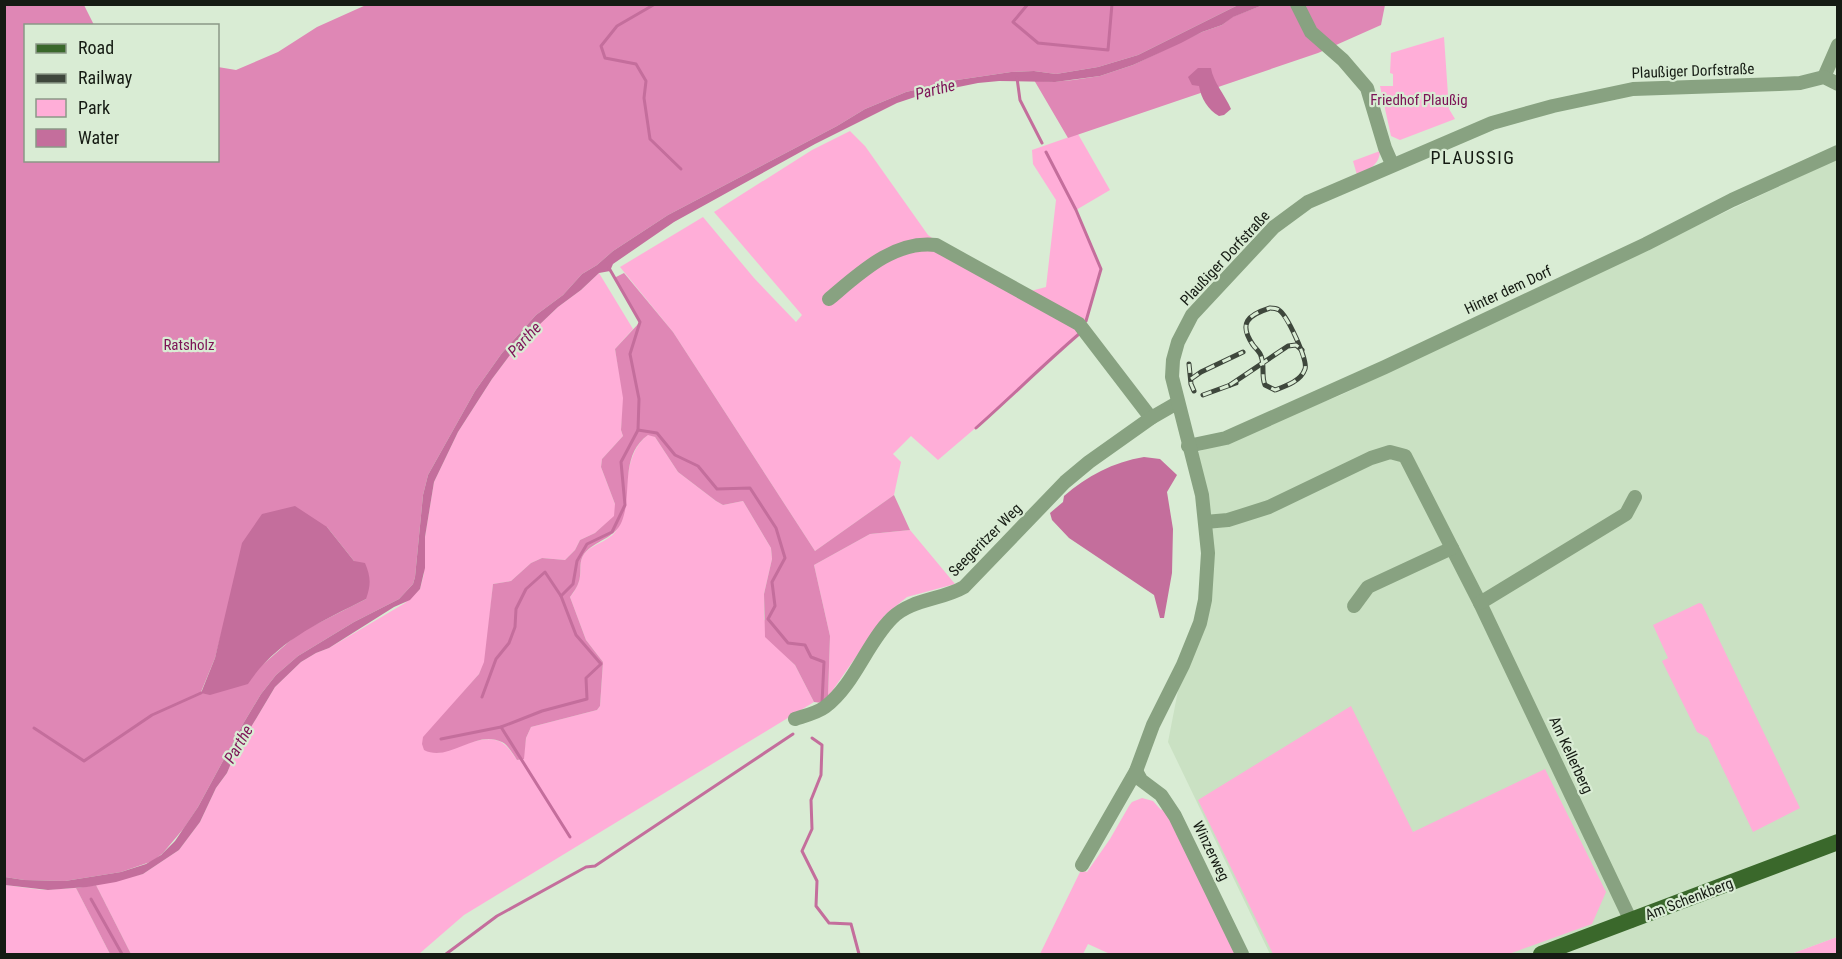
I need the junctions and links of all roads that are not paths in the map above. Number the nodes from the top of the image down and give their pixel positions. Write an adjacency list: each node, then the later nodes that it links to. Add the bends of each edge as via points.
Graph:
1 (1298, 7): 6 (street, via 1311,32 1367,88)
2 (1838, 45): 3 (street)
3 (1824, 77): 4 (street); 6 (street, Plaußiger Dorfstraße, via 1800,83 1609,93 1492,123)
4 (1838, 84)
5 (1838, 152): 10 (street, Hinter dem Dorf, via 1385,367 1226,438)
6 (1392, 164): 8 (street, Plaußiger Dorfstraße, via 1291,213 1208,297 1192,315 1178,342 1172,377)
7 (829, 298): 9 (street, via 903,247 936,245 1079,324)
8 (1177, 403): 9 (street, Seegeritzer Weg); 10 (street, Plaußiger Dorfstraße)
9 (1151, 418): 16 (street, Seegeritzer Weg, via 1065,482 964,587 910,606 893,617 852,677 824,708)
10 (1188, 446): 12 (street, Plaußiger Dorfstraße)
11 (1635, 498): 14 (street, via 1626,514)
12 (1205, 522): 13 (street, Am Kellerberg, via 1228,520 1269,507 1390,452 1404,456); 17 (street, Plaußiger Dorfstraße, via 1207,575 1200,623)
13 (1452, 548): 14 (street, Am Kellerberg); 15 (street, via 1368,587)
14 (1480, 603): 20 (street, Am Kellerberg)
15 (1354, 606)
16 (795, 719)
17 (1136, 771): 19 (street, Plaußiger Dorfstraße); 21 (street, Winzerweg, via 1141,780 1161,795 1175,816)
18 (1838, 842): 20 (main road, Am Schenkberg)
19 (1082, 865)
20 (1631, 921): 22 (main road, Am Schenkberg)
21 (1242, 954)
22 (1541, 954)

